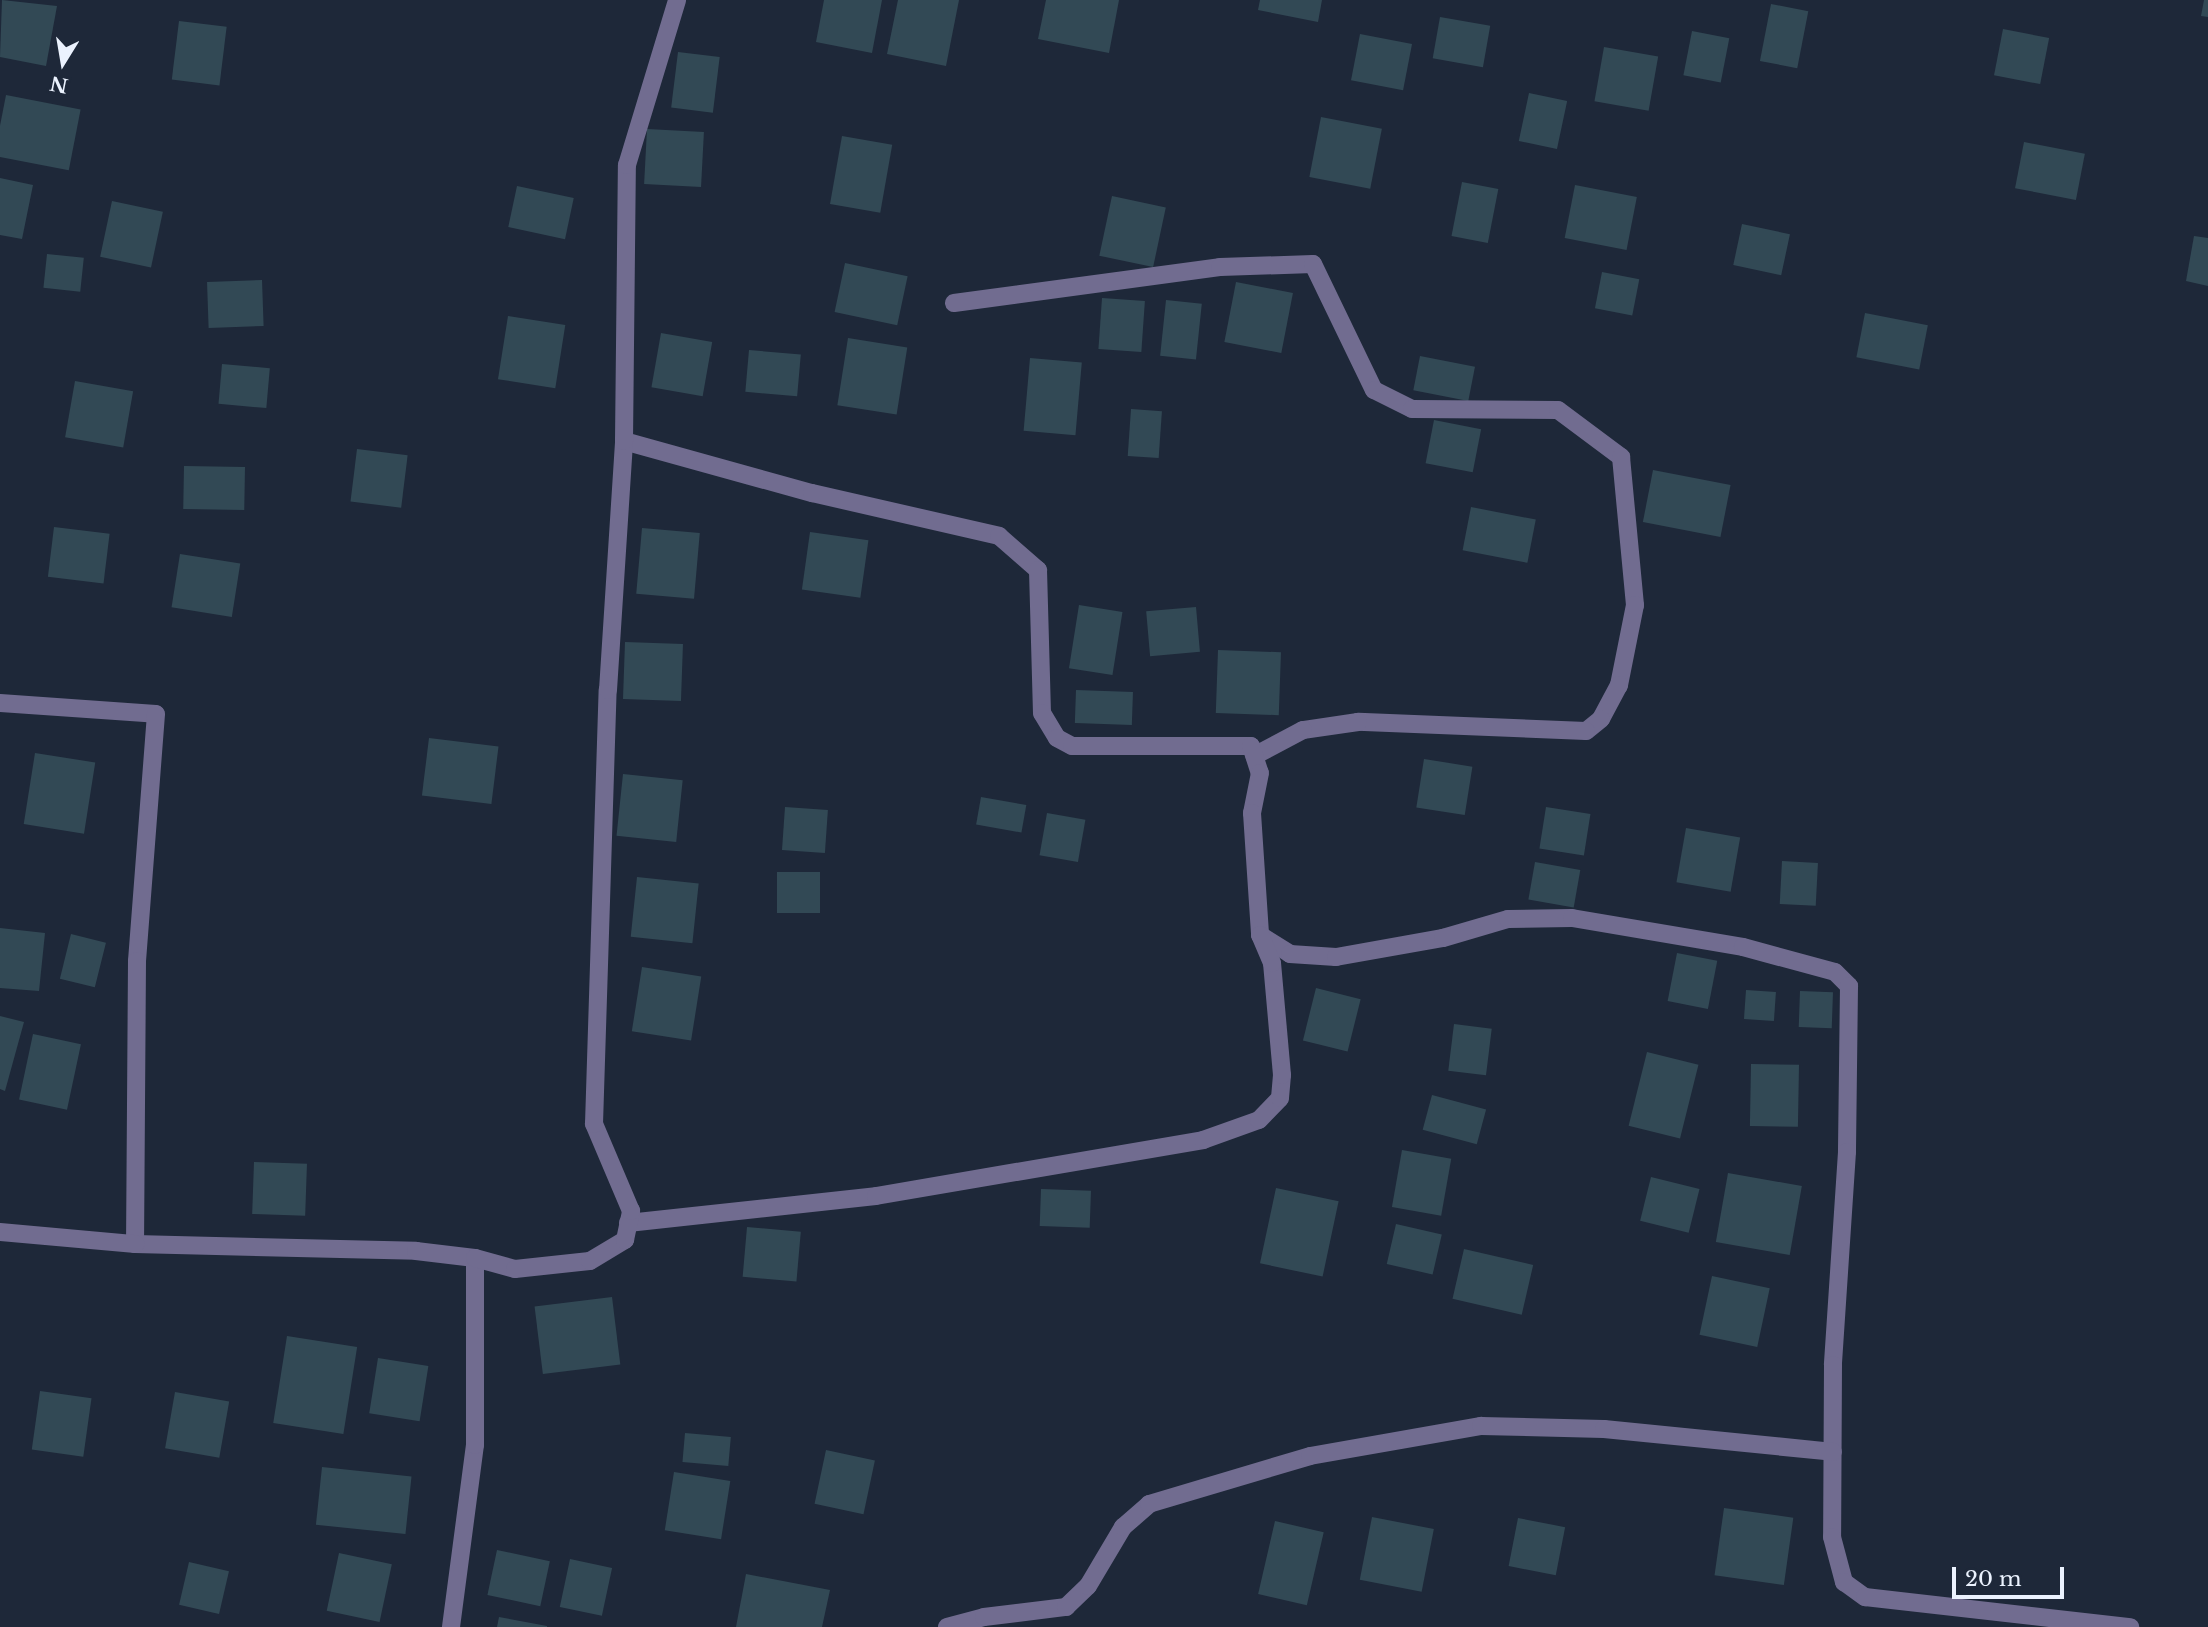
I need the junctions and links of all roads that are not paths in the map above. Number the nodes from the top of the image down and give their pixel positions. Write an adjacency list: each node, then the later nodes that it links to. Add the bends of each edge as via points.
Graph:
1 (677, 0): 3 (street, via 627,165)
2 (954, 303): 5 (street, via 1220,267 1313,264 1374,390 1412,409 1558,410 1621,457 1635,605 1619,685 1601,719 1586,731 1358,722 1303,730)
3 (624, 441): 5 (street, via 813,493 999,536 1038,570 1042,713 1057,737 1072,746 1251,746); 7 (street, via 608,690 594,1124 631,1211)
4 (0, 703): 9 (street, via 156,714 137,961)
5 (1254, 756): 6 (street, via 1260,773 1252,813)
6 (1260, 935): 7 (street, via 1272,964 1282,1075 1280,1098 1259,1120 1203,1140 876,1196); 11 (street, via 1290,954 1336,957 1443,938 1508,919 1572,918 1743,947 1835,972 1849,986 1847,1152 1833,1365)
7 (628, 1223): 10 (street, via 625,1240 590,1261 515,1269)
8 (0, 1232): 9 (street)
9 (135, 1244): 10 (street, via 416,1251)
10 (475, 1258): 12 (street, via 475,1445)
11 (1833, 1452): 13 (street, via 1604,1429 1481,1426 1311,1456 1149,1504 1123,1527 1088,1586 1066,1607 985,1617); 14 (street, via 1832,1537 1844,1582 1865,1597)
12 (451, 1627)
13 (947, 1627)
14 (2130, 1627)

